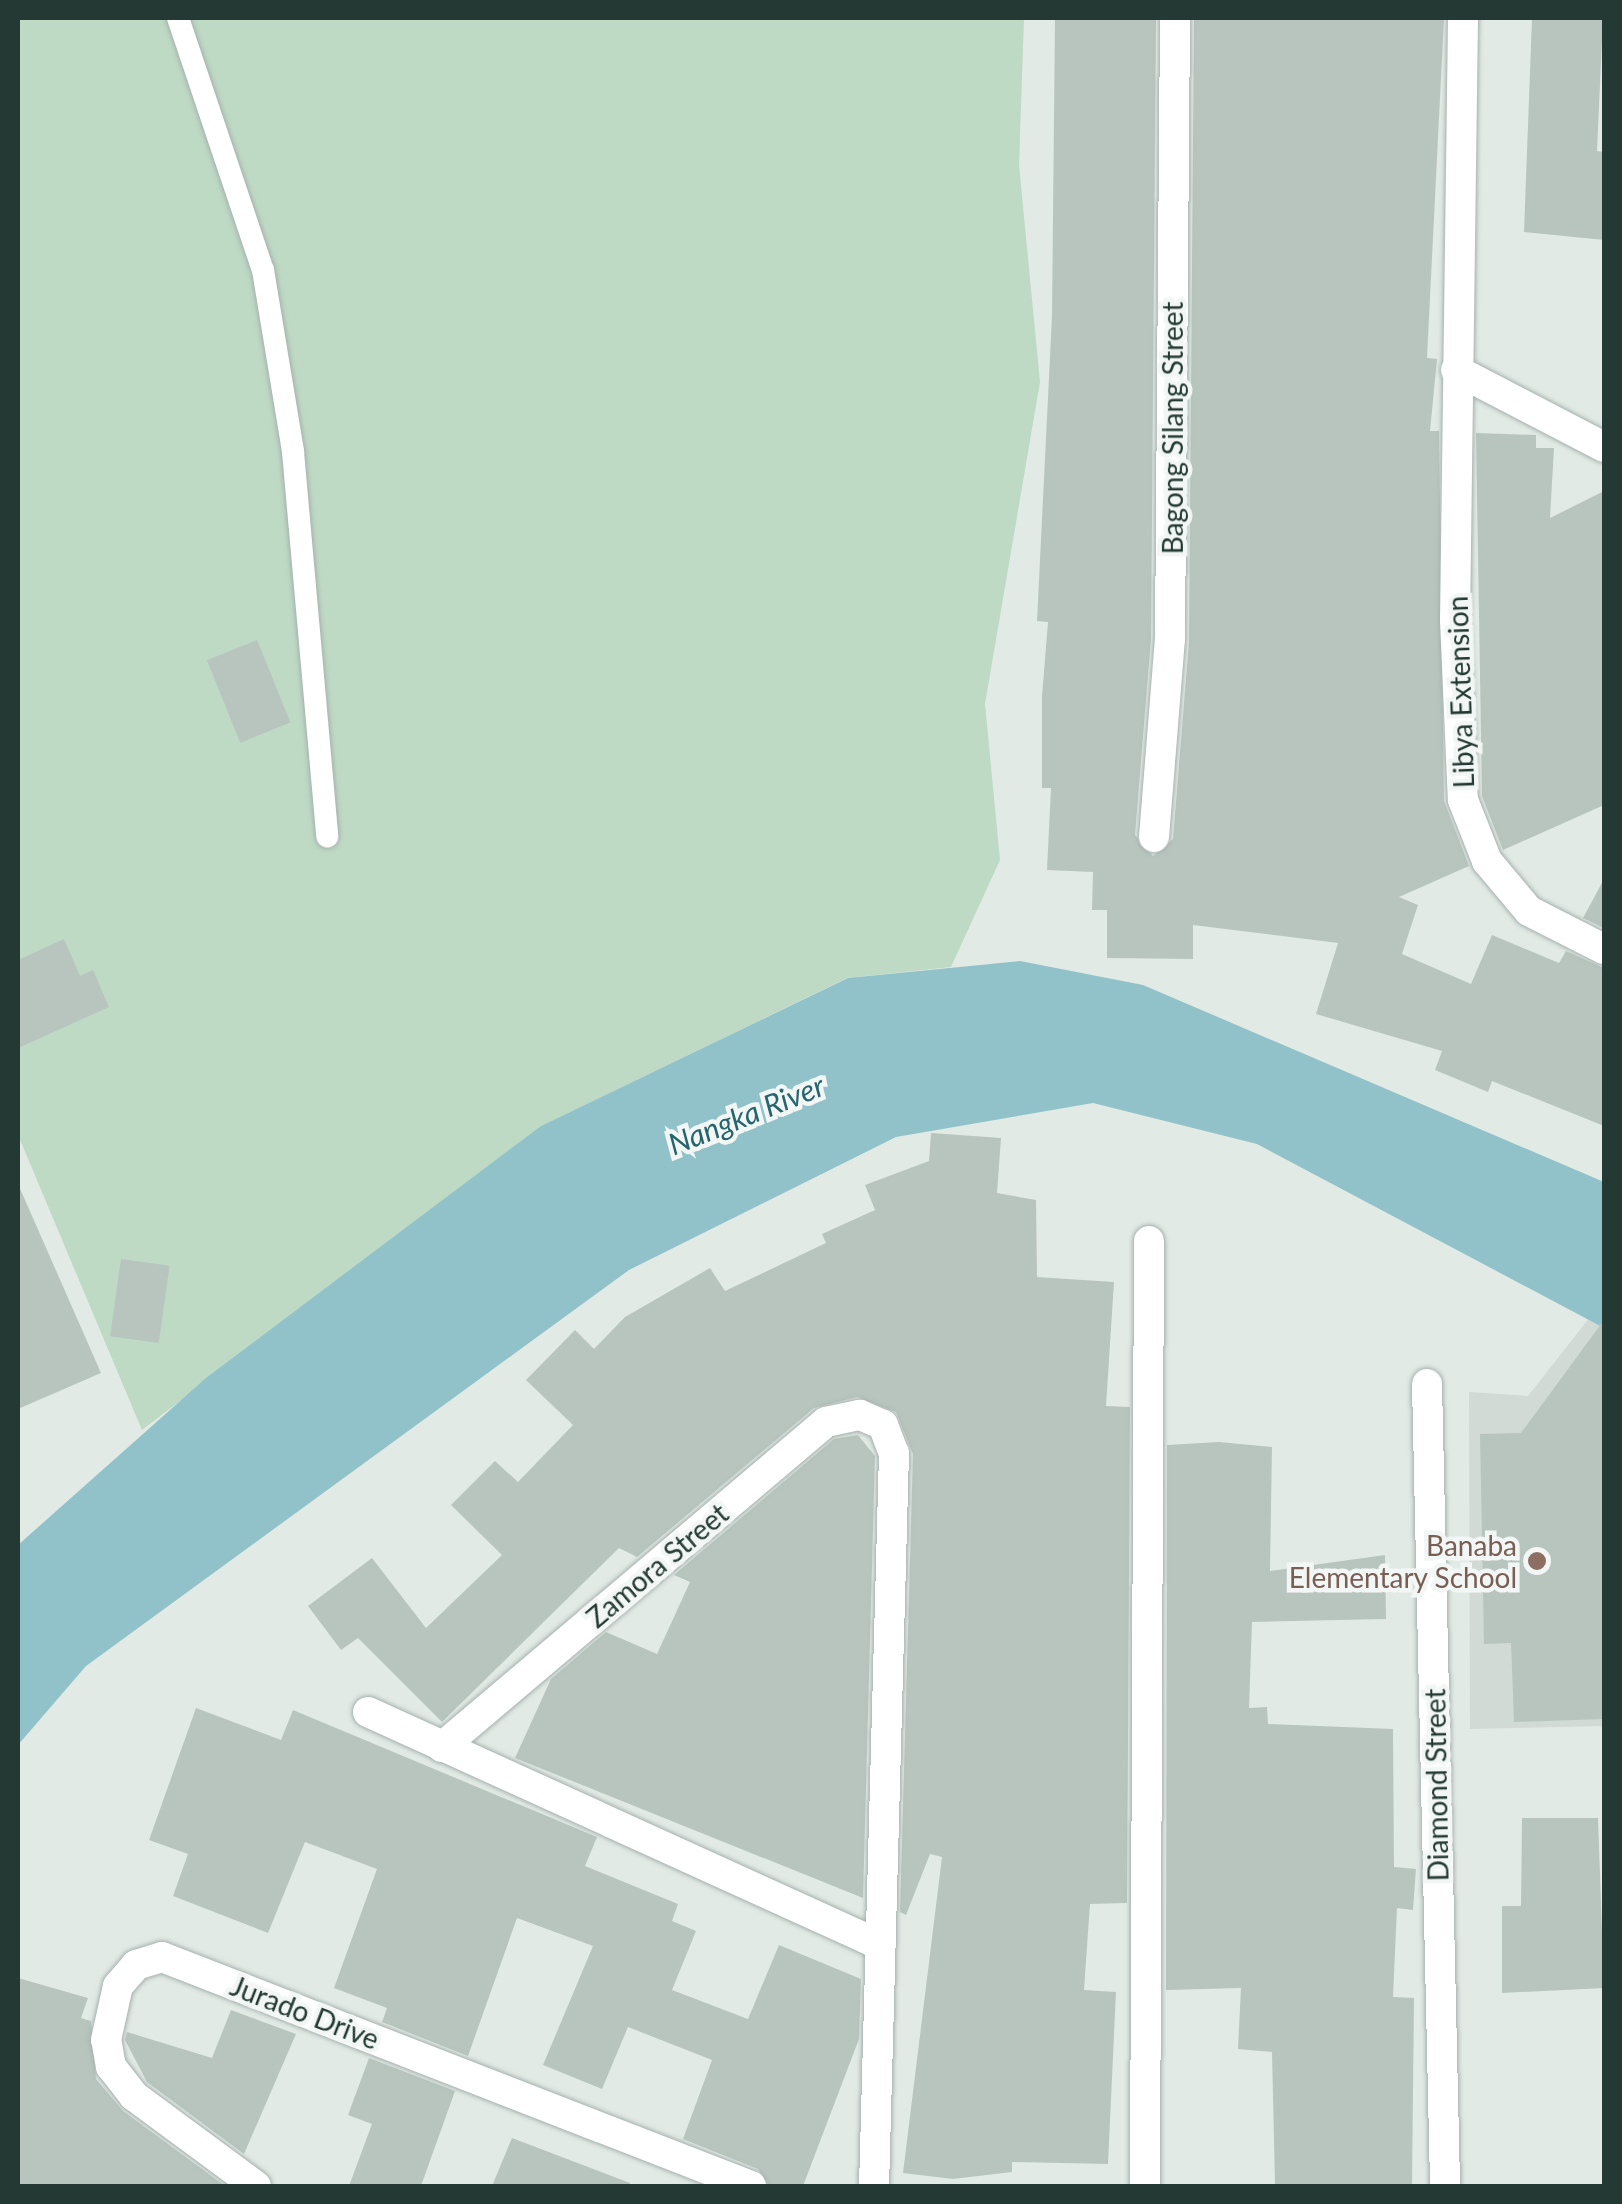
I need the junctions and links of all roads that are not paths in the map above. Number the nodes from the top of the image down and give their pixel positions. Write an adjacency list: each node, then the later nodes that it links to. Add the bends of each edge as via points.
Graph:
1 (178, 18): 6 (lane, via 262,270 293,452)
2 (1175, 18): 7 (street, Bagong Silang Street, via 1170,640)
3 (1464, 18): 4 (street, Libya Extension)
4 (1456, 370): 5 (street); 8 (street, Libya Extension, via 1463,800 1488,861 1530,911)
5 (1604, 447)
6 (327, 836)
7 (1154, 837)
8 (1604, 949)
9 (1150, 1241): 17 (street)
10 (1428, 1384): 18 (street, Diamond Street)
11 (368, 1712): 12 (street)
12 (442, 1746): 13 (street); 13 (street, Zamora Street, via 826,1422 860,1415 883,1426 894,1453)
13 (878, 1944): 16 (street)
14 (256, 2186): 15 (street, Jurado Drive, via 134,2096 111,2068 106,2040 118,1986 136,1966 162,1957)
15 (751, 2186)
16 (874, 2186)
17 (1145, 2186)
18 (1445, 2186)

